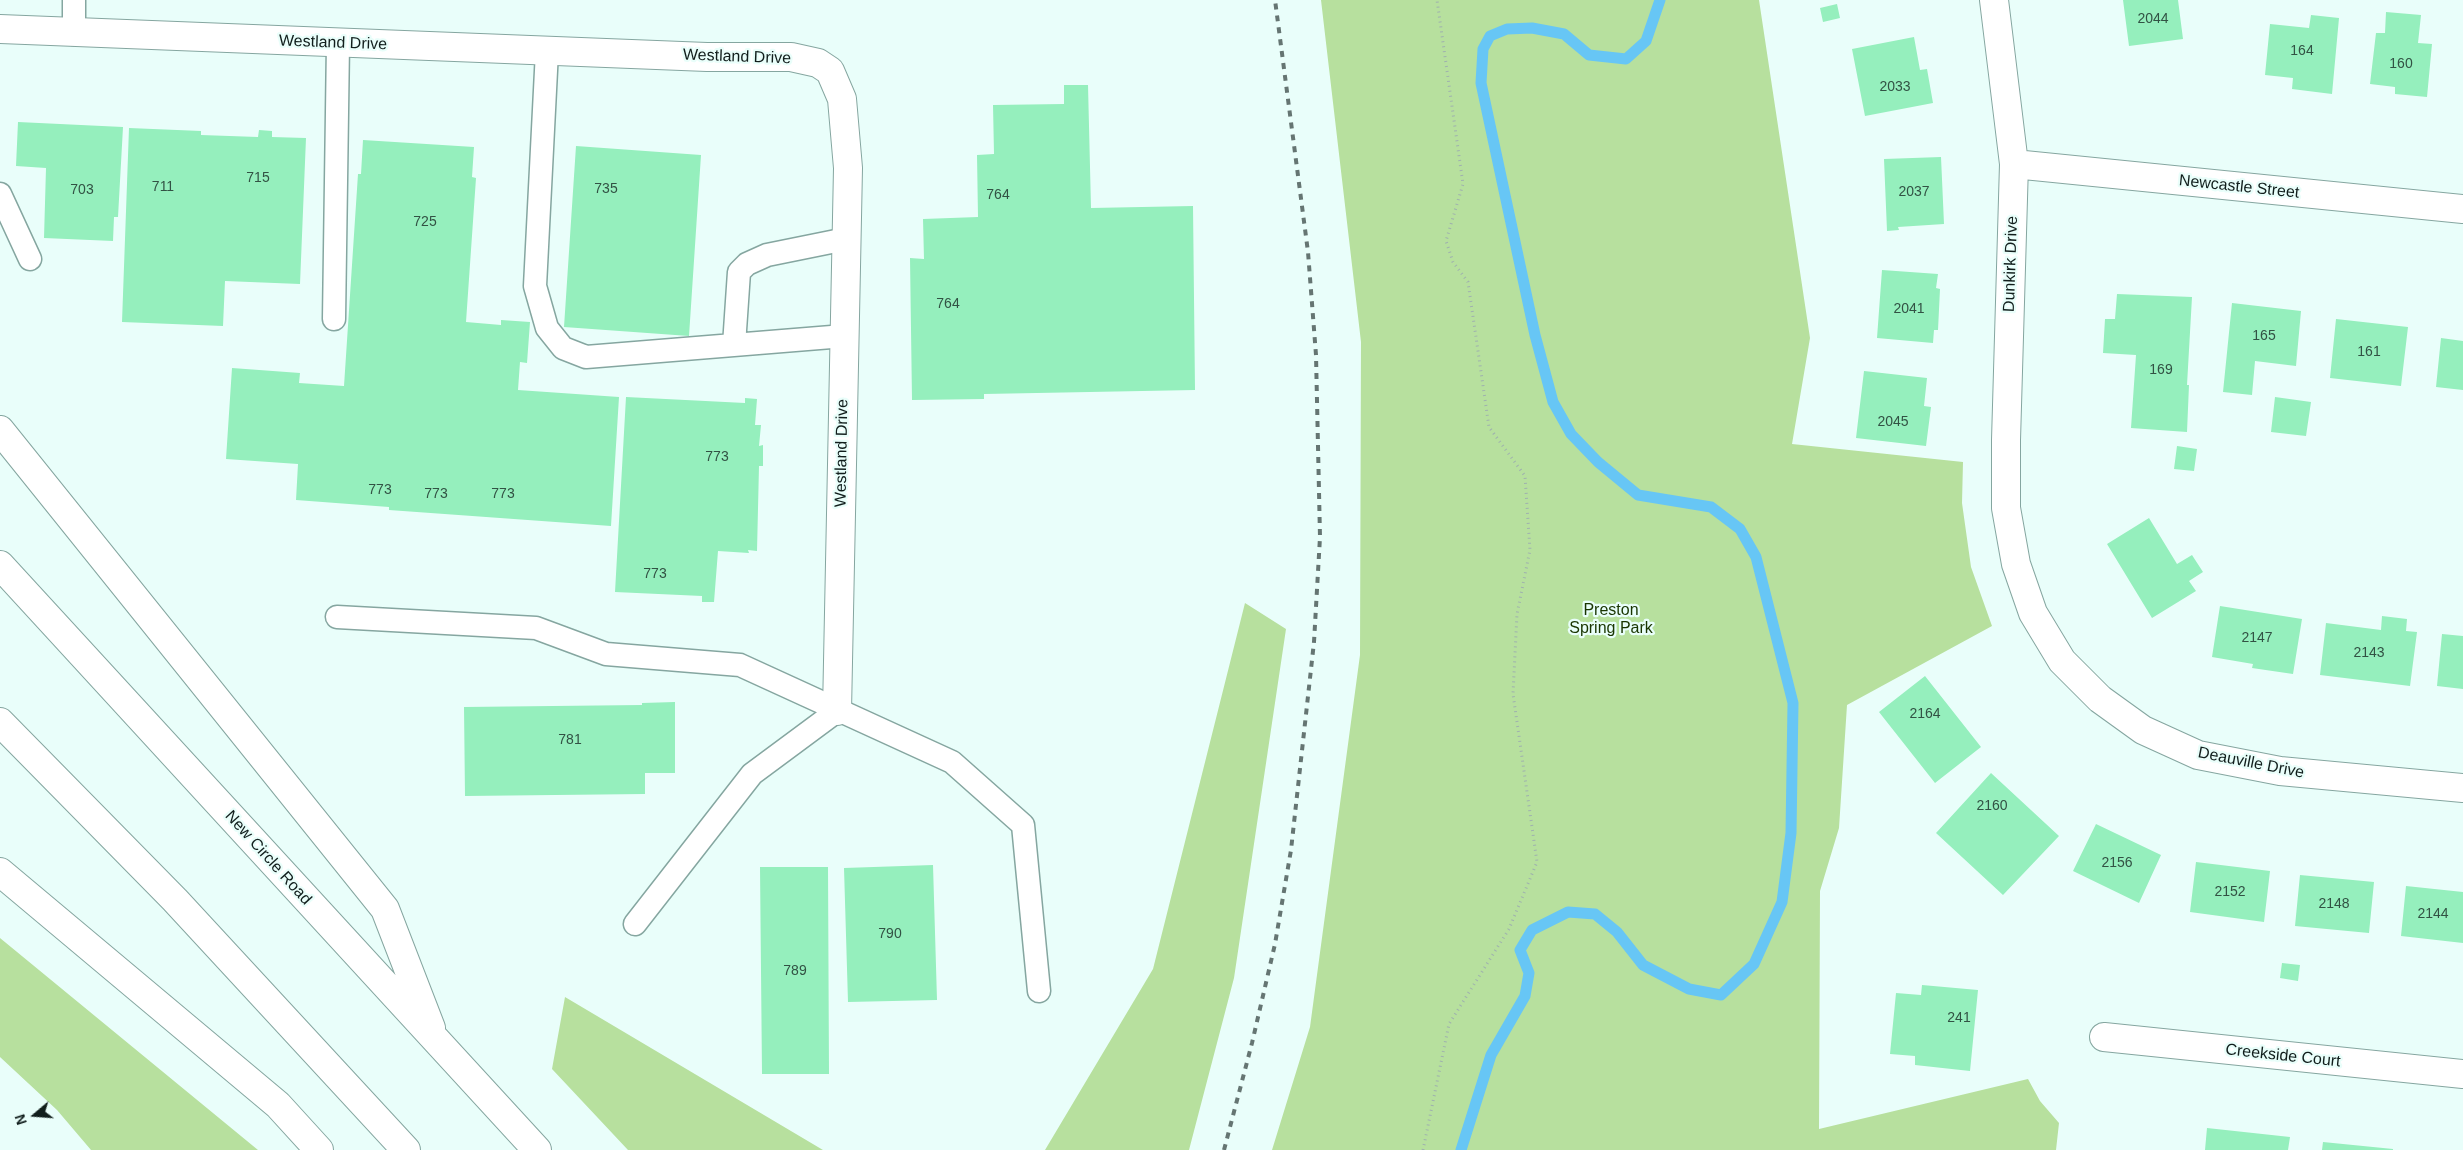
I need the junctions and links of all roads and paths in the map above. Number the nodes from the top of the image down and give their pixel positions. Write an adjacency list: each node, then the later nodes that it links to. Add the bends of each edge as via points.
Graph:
1 (74, 0): 5 (lane)
2 (1437, 0): 32 (path, via 1463,184 1446,240 1452,262 1468,282 1489,427 1525,476 1530,550 1517,614 1513,694 1537,862 1509,929 1449,1024)
3 (1994, 0): 8 (main road, Dunkirk Drive)
4 (0, 30): 5 (main road, Westland Drive)
5 (74, 34): 6 (main road, Westland Drive)
6 (338, 43): 7 (main road, Westland Drive); 13 (lane)
7 (546, 51): 11 (main road, Westland Drive, via 791,57 818,63 830,71 842,99 848,168); 15 (lane, via 535,286 547,328 564,348 586,357)
8 (2014, 164): 10 (main road, Newcastle Street); 17 (main road, Dunkirk Drive, via 2006,440 2006,508)
9 (0, 194): 12 (lane)
10 (2463, 209)
11 (846, 239): 14 (main road, Westland Drive); 15 (lane, via 767,254 747,264 739,272)
12 (30, 259)
13 (334, 319)
14 (844, 336): 15 (lane); 20 (main road, Westland Drive)
15 (734, 345)
16 (0, 430): 27 (main road, via 385,909)
17 (2010, 529): 22 (main road, Deauville Drive, via 2016,564 2033,613 2062,661 2100,699 2143,730 2198,755 2280,771)
18 (0, 565): 27 (main road, New Circle Road)
19 (336, 617): 20 (lane, via 536,628 606,654 740,665)
20 (837, 711): 24 (lane, via 752,774); 25 (lane, via 952,762 1023,825)
21 (0, 722): 30 (main road, via 175,900)
22 (2463, 788)
23 (0, 872): 29 (main road, via 278,1105)
24 (635, 924)
25 (1039, 991)
26 (2104, 1037): 28 (main road, Creekside Court)
27 (436, 1041): 31 (main road, New Circle Road)
28 (2463, 1074)
29 (320, 1150)
30 (406, 1150)
31 (537, 1150)
32 (1423, 1150)

